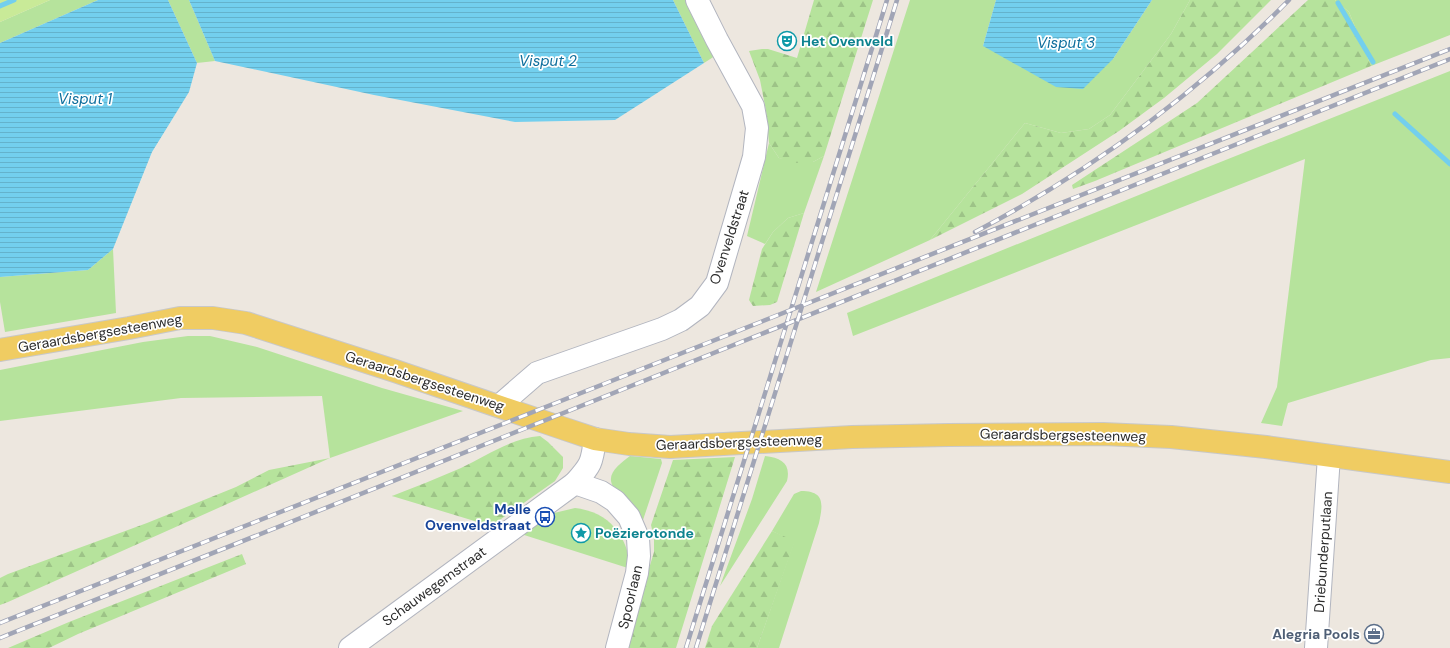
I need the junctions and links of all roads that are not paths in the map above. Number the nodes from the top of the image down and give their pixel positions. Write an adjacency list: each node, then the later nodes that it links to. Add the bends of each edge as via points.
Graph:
1 (697, 0): 3 (street, Ovenveldstraat, via 753,106 757,128 754,157 717,283 700,306 681,320 537,373)
2 (0, 350): 3 (main road, Geraardsbergsesteenweg, via 180,318 214,318 246,323)
3 (499, 406): 4 (main road, Geraardsbergsesteenweg)
4 (595, 439): 5 (main road, Geraardsbergsesteenweg, via 670,447 852,437 1103,434 1203,440); 7 (street, Schauwegemstraat, via 592,460)
5 (1329, 456): 6 (main road, Geraardsbergsesteenweg); 10 (street, Driebunderputlaan)
6 (1450, 472)
7 (575, 483): 8 (street, Schauwegemstraat); 9 (street, Spoorlaan, via 601,492 615,501 629,517 638,538 637,574)
8 (350, 648)
9 (617, 648)
10 (1316, 648)

